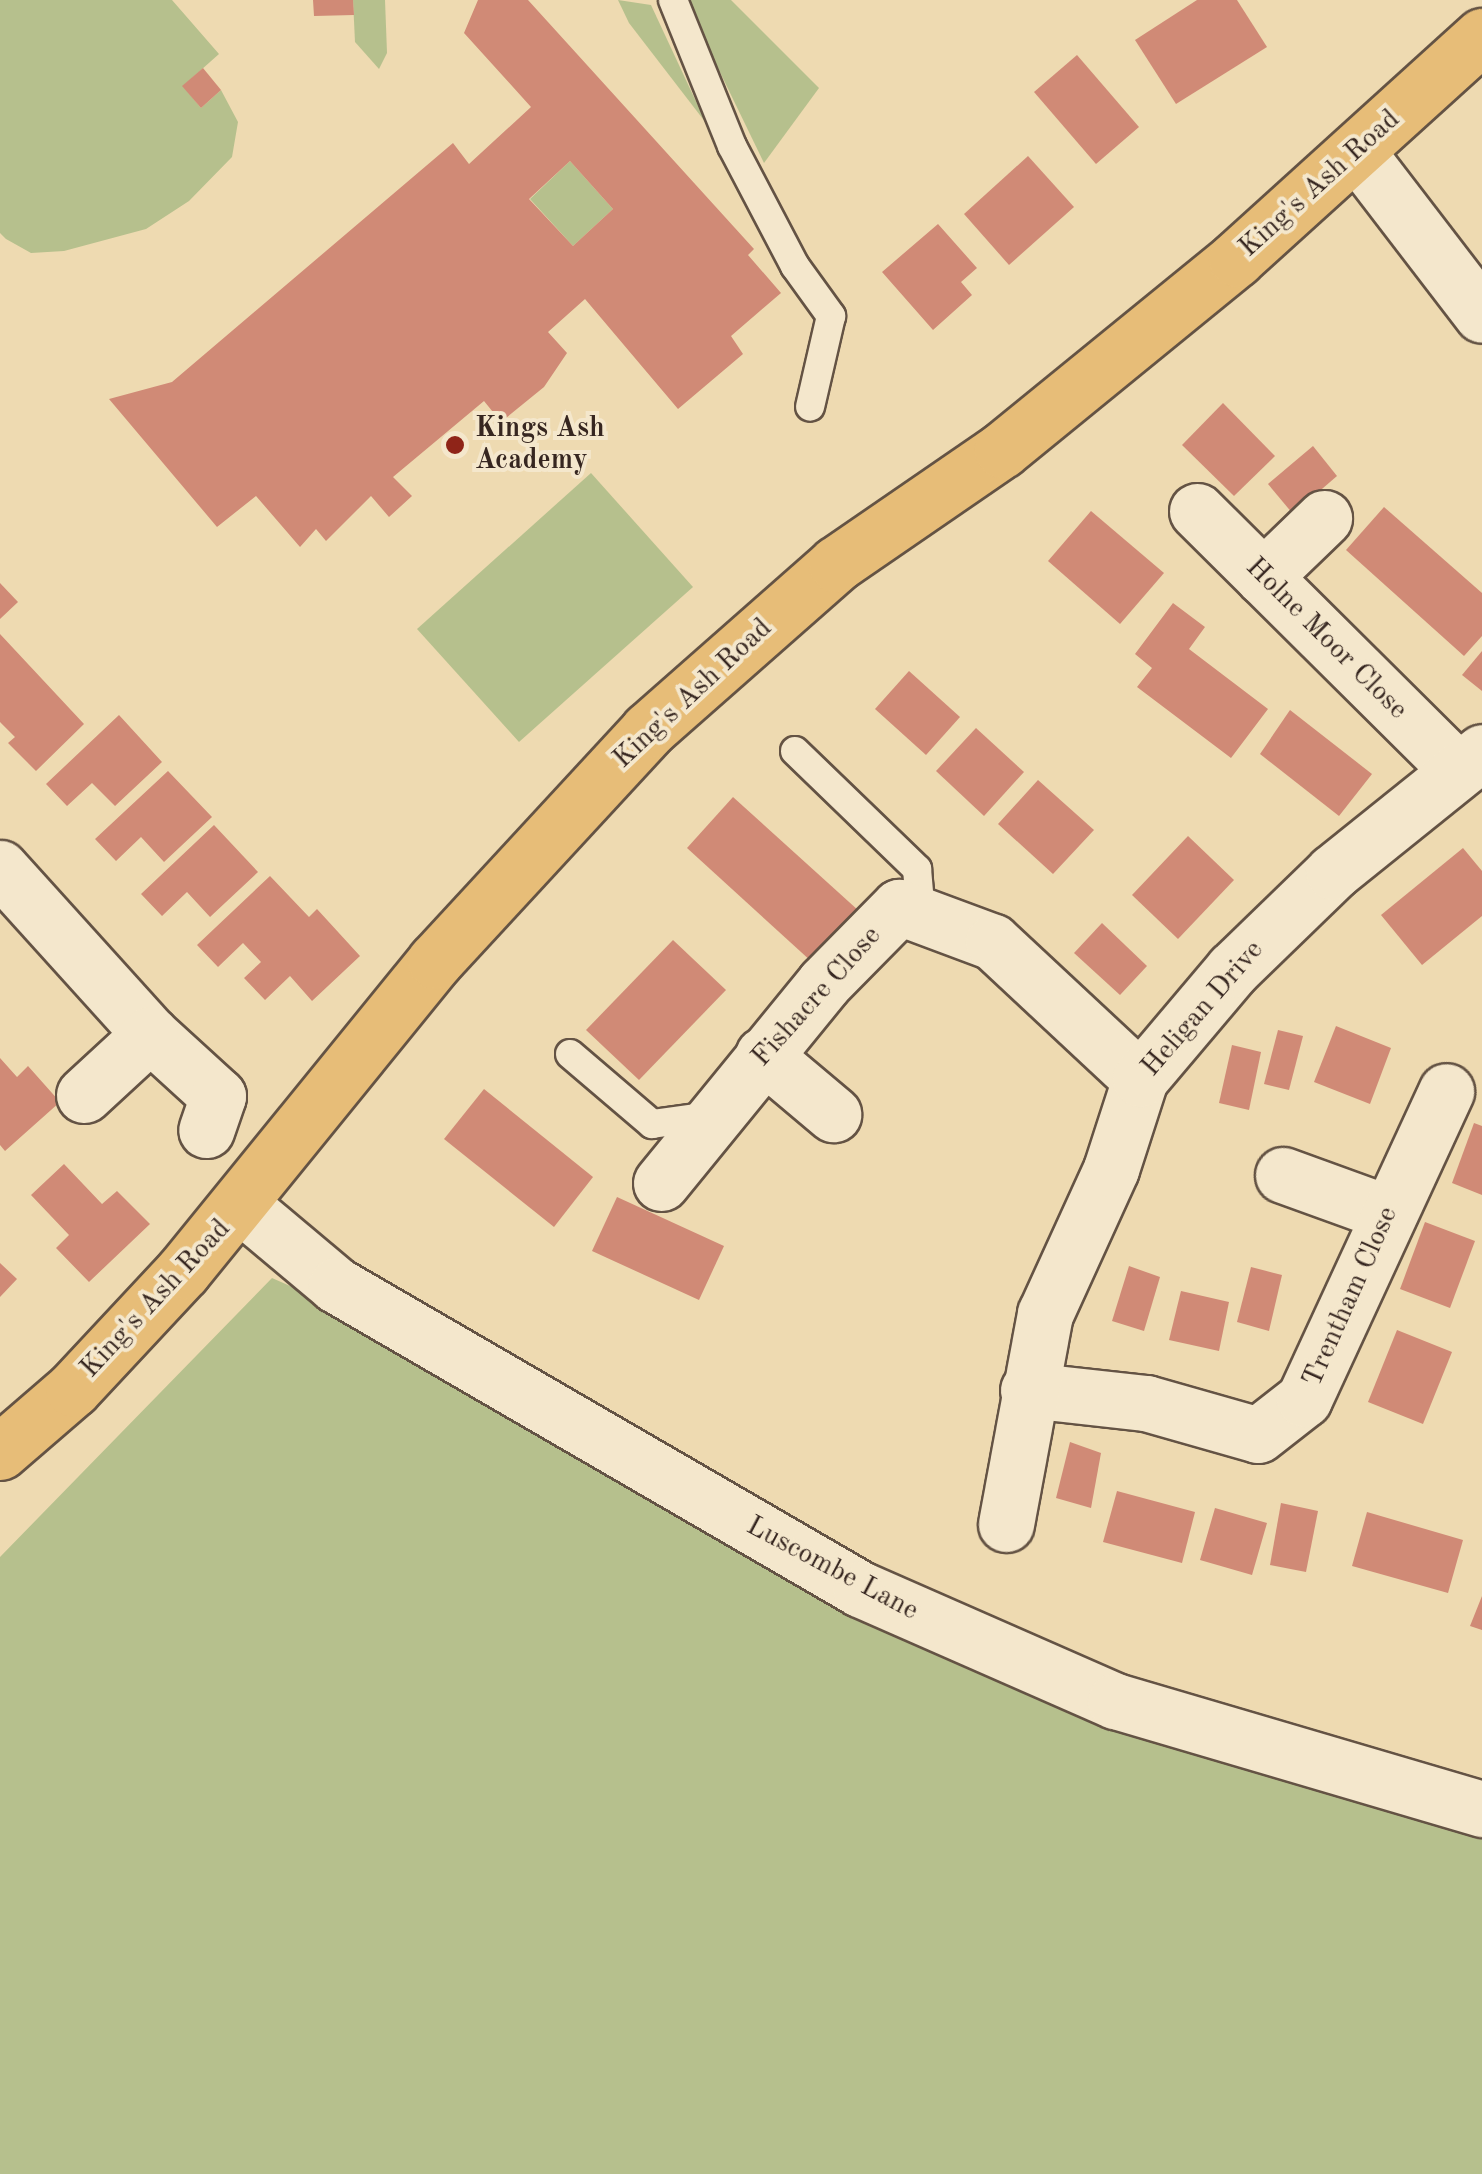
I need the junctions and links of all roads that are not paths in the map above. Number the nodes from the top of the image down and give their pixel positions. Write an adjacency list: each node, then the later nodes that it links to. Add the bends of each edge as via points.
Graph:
1 (673, 0): 5 (lane, via 732,146 795,266 831,316)
2 (1482, 36): 3 (highway, King's Ash Road)
3 (1356, 152): 4 (street); 24 (highway, King's Ash Road, via 1002,450 836,564 648,730 435,961)
4 (1482, 315)
5 (810, 407)
6 (1197, 510): 8 (street, Holne Moor Close)
7 (1324, 518): 8 (street)
8 (1263, 577): 10 (street, Holne Moor Close)
9 (795, 751): 12 (lane, via 917,869)
10 (1468, 759): 16 (street, Heligan Drive, via 1233,969)
11 (0, 868): 13 (street)
12 (922, 915): 15 (street, Fishacre Close, via 899,907); 16 (street, via 993,942)
13 (150, 1034): 18 (street); 21 (street, via 218,1096)
14 (570, 1054): 20 (lane, via 652,1124)
15 (763, 1056): 19 (street); 20 (street, Fishacre Close)
16 (1140, 1079): 26 (street, Heligan Drive, via 1111,1168 1046,1314)
17 (1446, 1092): 25 (street, Trentham Close)
18 (84, 1095)
19 (833, 1114)
20 (712, 1115): 23 (street, Fishacre Close)
21 (206, 1130)
22 (1282, 1175): 25 (street)
23 (660, 1183)
24 (242, 1206): 27 (highway, King's Ash Road, via 73,1390); 29 (street, Luscombe Lane, via 336,1284 860,1589 1114,1701)
25 (1388, 1213): 26 (street, Trentham Close, via 1304,1399 1258,1435 1146,1403)
26 (1028, 1390): 28 (street, Heligan Drive)
27 (0, 1452)
28 (1006, 1524)
29 (1482, 1809)

